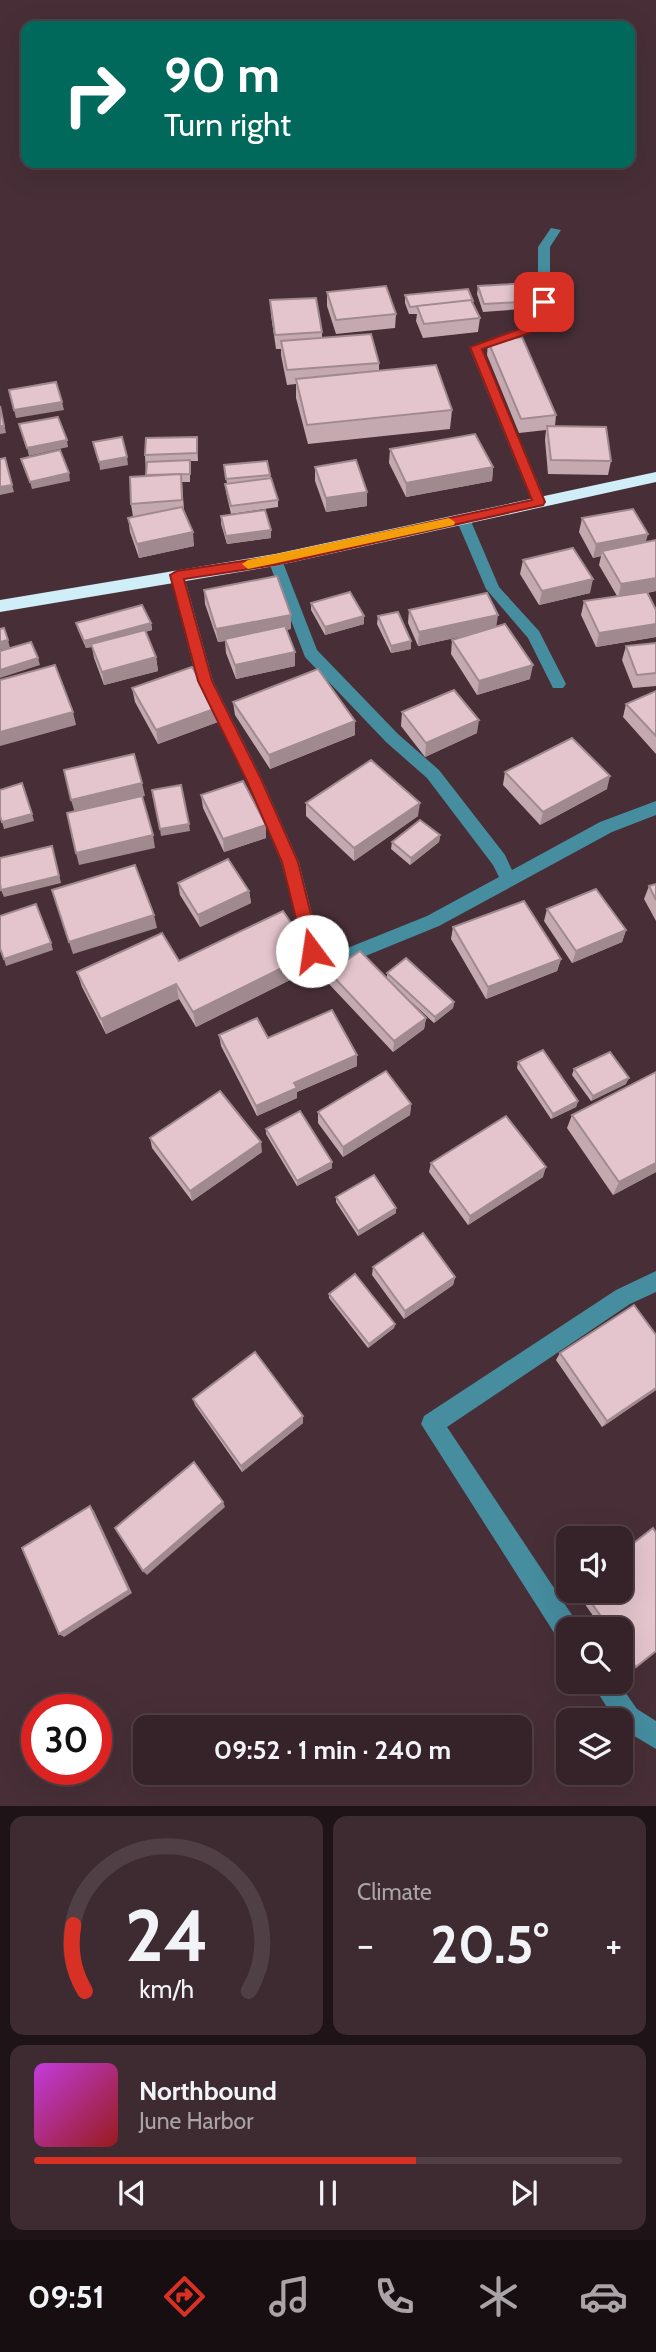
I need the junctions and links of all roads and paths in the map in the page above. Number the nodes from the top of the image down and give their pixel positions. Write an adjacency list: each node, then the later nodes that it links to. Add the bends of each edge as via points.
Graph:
1 (555, 230): 3 (street, via 544,247 544,302 526,330 475,347)
2 (656, 477): 3 (highway)
3 (539, 502): 4 (highway)
4 (463, 519): 5 (highway); 8 (street, via 493,589 534,635)
5 (275, 560): 6 (highway); 10 (street, via 310,653 433,774 499,860)
6 (177, 575): 7 (highway); 10 (street, via 205,681 290,862 312,951 335,961 433,920)
7 (0, 606)
8 (558, 684)
9 (656, 808): 10 (street, via 606,827)
10 (509, 880)
11 (656, 1282): 12 (street, via 623,1297 432,1424)
12 (559, 1617)
13 (611, 1694): 14 (street, via 628,1718)
14 (656, 1736)

